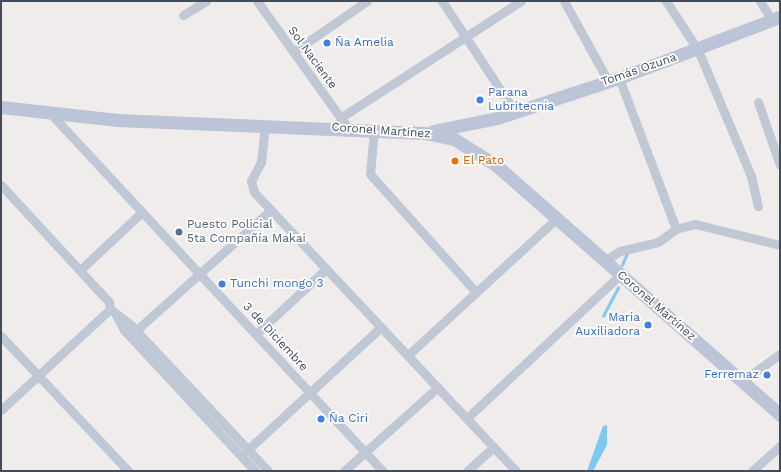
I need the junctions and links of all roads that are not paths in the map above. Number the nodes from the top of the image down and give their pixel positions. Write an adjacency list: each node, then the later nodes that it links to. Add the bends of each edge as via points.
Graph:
1 (206, 1): 9 (street)
2 (257, 1): 13 (street, Sol Naciente)
3 (367, 1): 13 (street)
4 (442, 1): 11 (street)
5 (521, 1): 11 (street)
6 (564, 1): 14 (street)
7 (666, 1): 12 (street)
8 (760, 1): 10 (street)
9 (183, 15)
10 (776, 19): 12 (main road, Tomás Ozuna)
11 (465, 36): 17 (street); 19 (street)
12 (698, 50): 14 (main road, Tomás Ozuna); 28 (street, via 751,176)
13 (293, 52): 19 (street, Sol Naciente)
14 (614, 80): 17 (main road, Tomás Ozuna); 32 (street)
15 (758, 102): 26 (street)
16 (1, 107): 18 (main road, Coronel Martínez)
17 (515, 112): 20 (main road, Tomás Ozuna)
18 (50, 114): 21 (main road, Coronel Martínez); 30 (street, 3 de Diciembre)
19 (340, 118): 22 (street, Sol Naciente)
20 (497, 118): 24 (main road, Tomás Ozuna); 25 (main road, Tomás Ozuna)
21 (265, 125): 22 (main road, Coronel Martínez); 29 (street, via 261,162 250,183)
22 (348, 128): 23 (main road, Coronel Martínez)
23 (374, 130): 24 (main road, Coronel Martínez); 39 (street, via 370,174)
24 (425, 133): 25 (main road, Coronel Martínez)
25 (454, 140): 31 (main road, Coronel Martínez, via 497,166)
26 (780, 165)
27 (1, 185): 36 (street)
28 (758, 206)
29 (270, 210): 35 (street); 37 (street)
30 (142, 212): 36 (street); 37 (street, 3 de Diciembre)
31 (556, 219): 34 (main road, Coronel Martínez); 39 (street)
32 (676, 229): 33 (street, via 695,224); 34 (street, via 658,242 620,251)
33 (780, 245)
34 (604, 261): 38 (main road, Coronel Martínez)
35 (326, 269): 41 (street); 43 (street)
36 (80, 270): 40 (street, via 109,302)
37 (200, 274): 42 (street); 43 (street, 3 de Diciembre)
38 (620, 274): 48 (main road, Coronel Martínez); 53 (street)
39 (476, 292): 46 (street)
40 (113, 312): 42 (street); 47 (street)
41 (381, 327): 46 (street); 50 (street)
42 (133, 333): 57 (street)
43 (256, 334): 50 (street, 3 de Diciembre)
44 (1, 336): 47 (street)
45 (780, 354): 48 (street)
46 (408, 355): 49 (street)
47 (38, 375): 51 (street); 58 (street)
48 (742, 381): 52 (main road, Coronel Martínez)
49 (438, 387): 53 (street); 56 (street)
50 (310, 392): 56 (street, 3 de Diciembre); 57 (street)
51 (1, 410)
52 (780, 415)
53 (467, 418): 55 (street)
54 (780, 446): 65 (street)
55 (494, 447): 63 (street); 64 (street)
56 (365, 452): 61 (street); 62 (street, 3 de Diciembre)
57 (244, 453): 59 (street); 60 (street)
58 (128, 471)
59 (254, 471)
60 (268, 471)
61 (344, 471)
62 (383, 471)
63 (467, 471)
64 (516, 471)
65 (752, 471)

